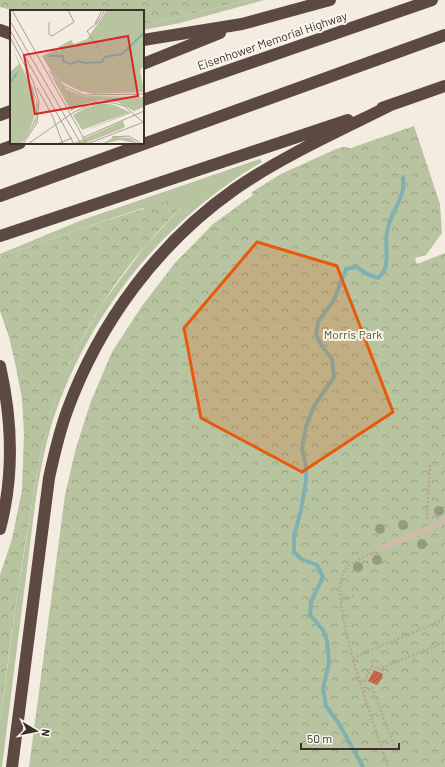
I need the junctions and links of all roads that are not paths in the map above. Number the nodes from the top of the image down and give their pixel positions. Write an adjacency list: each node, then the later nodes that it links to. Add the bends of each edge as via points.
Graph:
1 (330, 0): 3 (highway)
2 (432, 0): 10 (highway, Eisenhower Memorial Highway)
3 (242, 24): 7 (highway); 8 (highway)
4 (0, 30): 5 (highway)
5 (10, 34)
6 (445, 35): 16 (highway)
7 (144, 40)
8 (144, 64)
9 (445, 86): 11 (highway)
10 (144, 100)
11 (389, 106): 19 (highway); 24 (highway, via 267,168 235,189 200,216 172,243 135,286 111,320 80,378 57,444 49,478)
12 (10, 111): 13 (highway)
13 (0, 115)
14 (17, 144): 17 (highway)
15 (144, 144): 18 (highway)
16 (144, 144)
17 (0, 150)
18 (0, 196)
19 (0, 236)
20 (0, 366): 22 (highway, via 8,414 10,450 8,485)
21 (445, 521): 23 (lane)
22 (0, 529)
23 (382, 548)
24 (12, 767)

